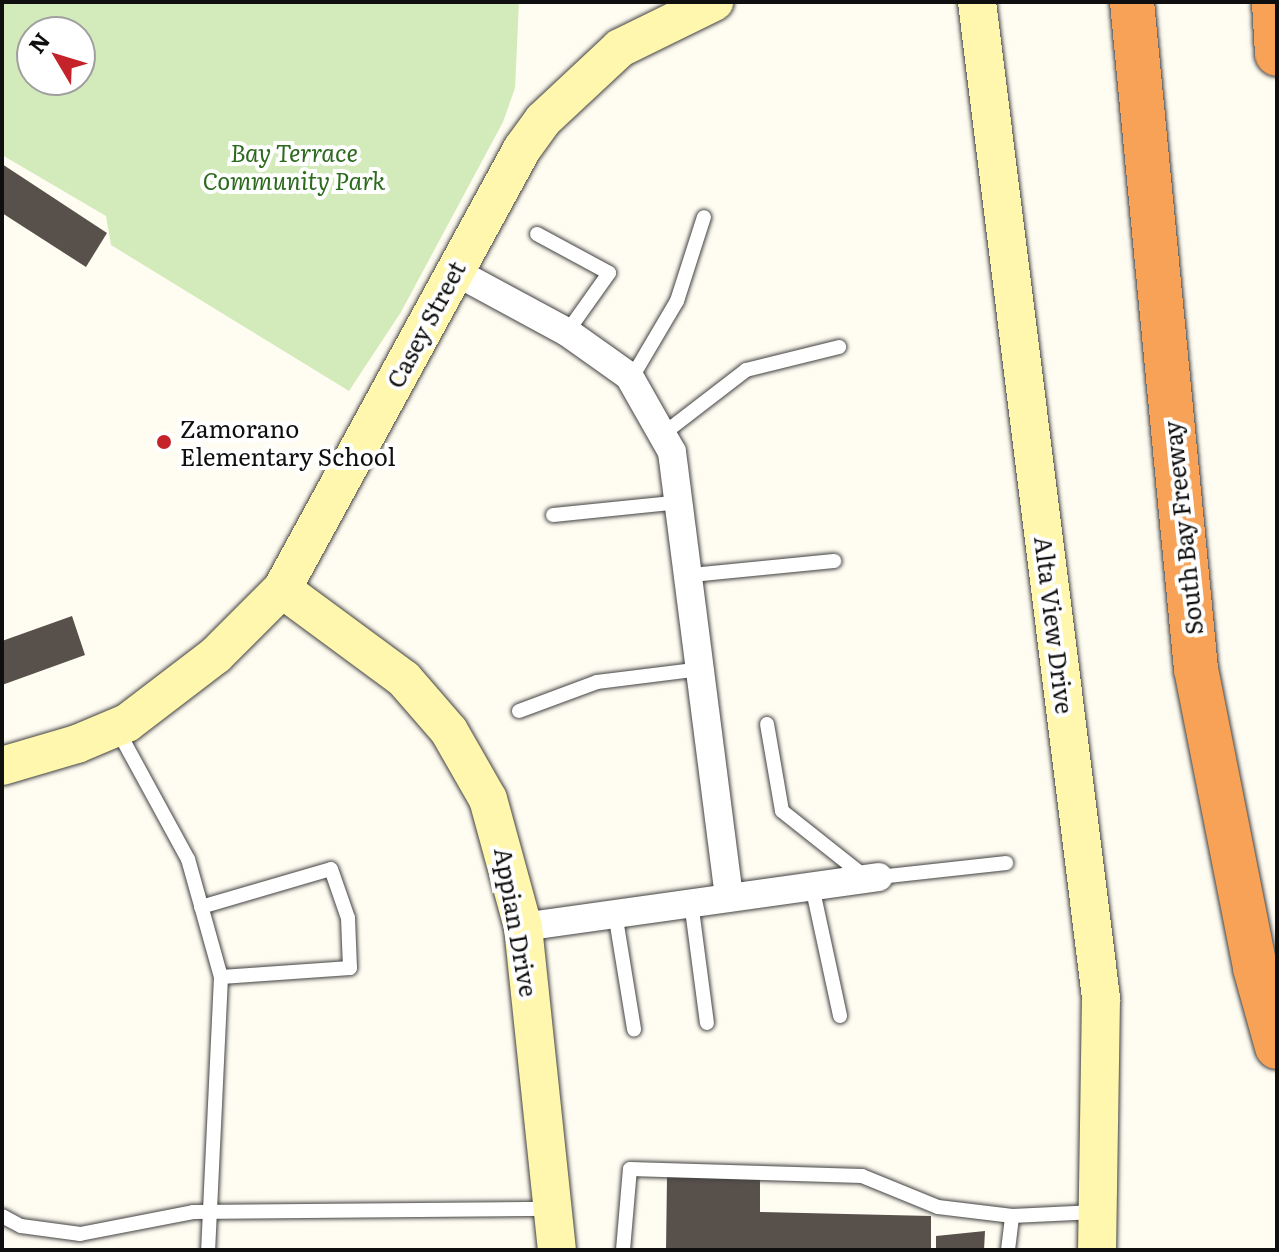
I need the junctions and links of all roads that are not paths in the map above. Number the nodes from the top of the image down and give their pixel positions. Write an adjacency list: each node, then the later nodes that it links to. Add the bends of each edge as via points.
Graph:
1 (714, 2): 8 (street, Casey Street, via 648,30 566,93 522,149)
2 (977, 2): 38 (street, Alta View Drive, via 1101,998)
3 (1132, 2): 35 (highway, South Bay Freeway, via 1196,669 1255,968)
4 (1274, 2): 5 (highway)
5 (1277, 54)
6 (704, 217): 11 (lane, via 677,301)
7 (537, 234): 9 (lane, via 609,273)
8 (454, 271): 9 (street); 17 (street, Casey Street)
9 (567, 332): 11 (street)
10 (839, 347): 12 (lane, via 746,370)
11 (631, 379): 12 (street)
12 (663, 434): 13 (street, via 672,452)
13 (680, 502): 14 (lane); 16 (street)
14 (553, 515)
15 (834, 561): 16 (lane)
16 (691, 575): 18 (street)
17 (282, 589): 21 (street, Casey Street, via 216,655); 30 (street, Appian Drive, via 378,656 449,731 488,799)
18 (702, 669): 19 (lane, via 597,682); 26 (street)
19 (519, 711)
20 (767, 724): 24 (lane, via 782,811)
21 (117, 728): 22 (street, Casey Street); 28 (lane, via 188,859)
22 (2, 766)
23 (1006, 863): 24 (lane)
24 (873, 878): 25 (street)
25 (812, 886): 26 (street); 32 (lane)
26 (729, 897): 27 (street)
27 (691, 902): 29 (street); 33 (lane)
28 (201, 907): 31 (lane); 31 (lane, via 331,869 348,918 350,968)
29 (615, 913): 30 (street); 34 (lane)
30 (523, 927): 36 (street, Appian Drive)
31 (221, 977): 37 (lane)
32 (840, 1016)
33 (707, 1023)
34 (634, 1029)
35 (1277, 1047)
36 (556, 1209): 37 (lane); 42 (street, Appian Drive)
37 (209, 1212): 39 (lane, via 80,1234 21,1226); 41 (lane)
38 (1100, 1212): 40 (lane); 45 (street, Alta View Drive)
39 (2, 1216)
40 (1012, 1216): 43 (lane, via 938,1207 862,1176 630,1169); 44 (lane)
41 (208, 1250)
42 (557, 1250)
43 (623, 1250)
44 (1008, 1250)
45 (1097, 1250)

